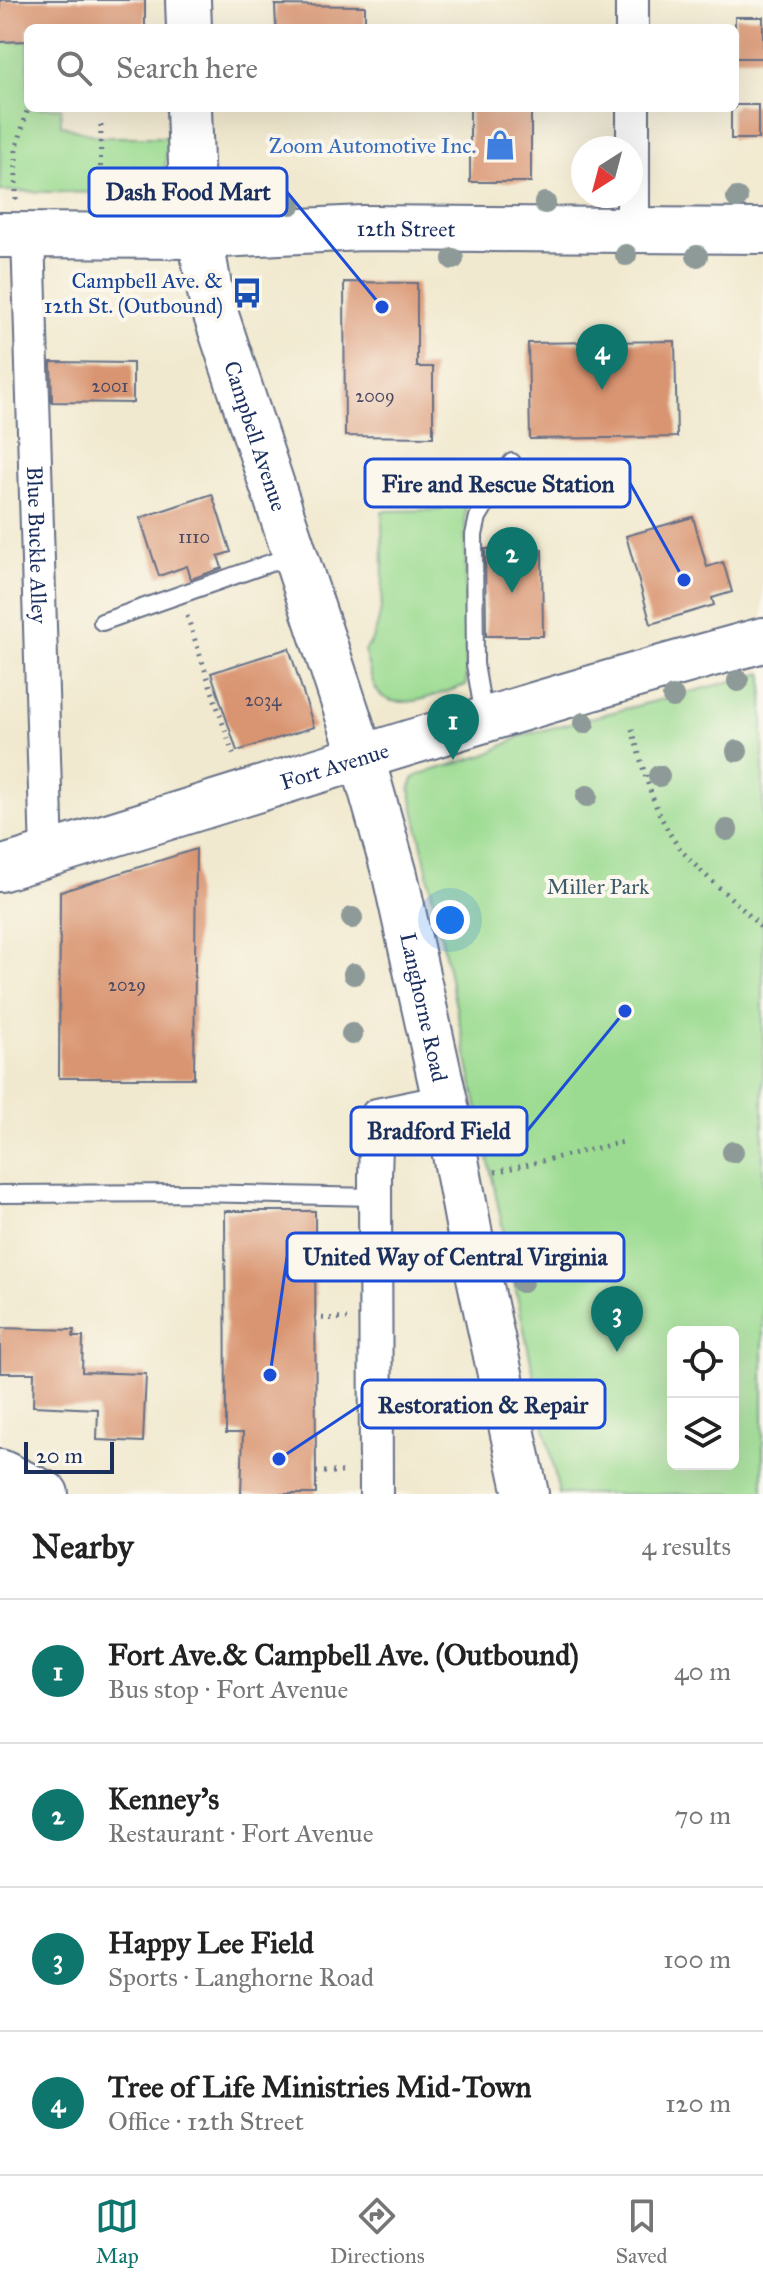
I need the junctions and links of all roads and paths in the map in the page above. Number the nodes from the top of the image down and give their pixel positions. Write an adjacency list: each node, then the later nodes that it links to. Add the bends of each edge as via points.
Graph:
1 (188, 0): 3 (main road)
2 (632, 0): 4 (street)
3 (189, 24)
4 (632, 24)
5 (27, 112): 10 (path, via 16,150)
6 (189, 112): 13 (main road, Campbell Avenue, via 192,191)
7 (633, 112): 11 (street)
8 (101, 124): 9 (path)
9 (100, 200)
10 (15, 223): 13 (main road, 12th Street); 23 (street, Blue Buckle Alley)
11 (633, 229): 12 (main road, 12th Street); 13 (main road, 12th Street, via 363,228)
12 (763, 231)
13 (200, 236): 15 (main road, Campbell Avenue, via 212,303)
14 (512, 462): 19 (lane, via 478,517 474,535 475,664)
15 (293, 555): 17 (lane); 21 (main road, Campbell Avenue)
16 (187, 616): 22 (path)
17 (102, 622)
18 (763, 640): 19 (main road, Fort Avenue)
19 (485, 720): 21 (main road, Fort Avenue)
20 (632, 729): 25 (path, via 665,826 687,856)
21 (362, 758): 23 (main road, Fort Avenue); 26 (main road, Langhorne Road, via 395,875)
22 (237, 764)
23 (47, 855): 24 (main road, Fort Avenue)
24 (0, 869)
25 (763, 930)
26 (445, 1101): 30 (street, via 377,1115); 38 (main road, Langhorne Road)
27 (627, 1141): 28 (path)
28 (487, 1174)
29 (0, 1194): 30 (lane)
30 (375, 1197): 37 (street)
31 (314, 1318): 32 (path)
32 (348, 1319)
33 (0, 1472): 36 (main road)
34 (316, 1472): 35 (path)
35 (347, 1472)
36 (46, 1494)
37 (376, 1494)
38 (526, 1494)

